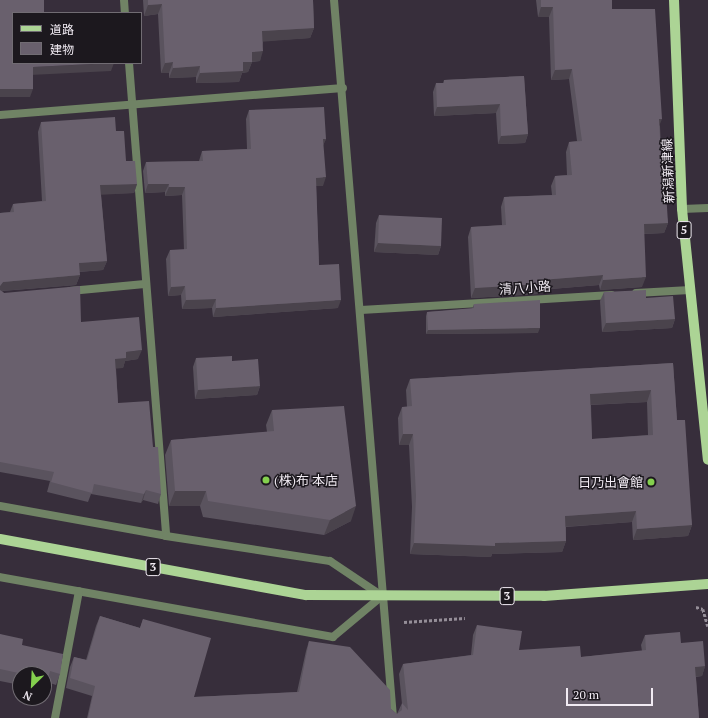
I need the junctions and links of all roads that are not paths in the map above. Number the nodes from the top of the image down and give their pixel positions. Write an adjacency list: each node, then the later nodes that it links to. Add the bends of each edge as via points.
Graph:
1 (124, 0): 4 (street)
2 (334, 0): 6 (street)
3 (674, 0): 10 (main road, 新潟新津線 / 5)
4 (125, 12)
5 (129, 64): 7 (street)
6 (343, 88): 7 (street); 14 (street)
7 (133, 103): 8 (street); 11 (street)
8 (0, 115)
9 (708, 208): 10 (street)
10 (682, 209): 12 (main road, 新潟新津線 / 5)
11 (145, 284): 13 (street); 17 (street)
12 (690, 290): 14 (street, 清八小路); 15 (main road, 新潟新津線 / 5)
13 (61, 292)
14 (361, 310): 22 (street)
15 (708, 460)
16 (0, 506): 17 (street)
17 (166, 536): 22 (street, via 330,561)
18 (0, 539): 22 (main road, 3, via 306,595)
19 (0, 577): 21 (street)
20 (708, 584): 22 (main road, 3, via 544,596)
21 (79, 591): 22 (street, via 333,637); 23 (street)
22 (382, 596): 24 (street)
23 (55, 718)
24 (393, 718)

